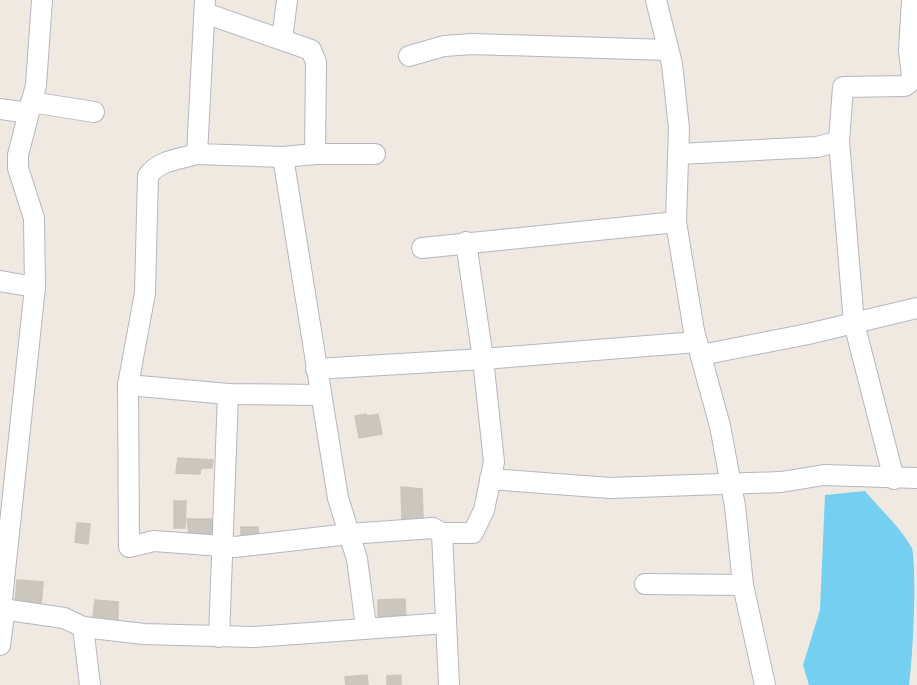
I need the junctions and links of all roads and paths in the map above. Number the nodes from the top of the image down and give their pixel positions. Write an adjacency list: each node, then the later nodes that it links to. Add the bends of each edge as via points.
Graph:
1 (42, 0): 10 (street, via 36,84)
2 (286, 0): 7 (street)
3 (656, 0): 8 (street)
4 (912, 0): 6 (street)
5 (205, 7): 7 (street); 14 (street)
6 (913, 27): 13 (street, via 910,82 905,86 843,87)
7 (282, 39): 15 (street, via 311,50 316,62)
8 (668, 50): 9 (street, via 472,44 444,46); 17 (street, via 679,128)
9 (409, 56)
10 (29, 107): 11 (street); 12 (street); 19 (street)
11 (0, 109)
12 (93, 112)
13 (839, 141): 17 (street, via 817,147); 26 (street)
14 (197, 154): 18 (street); 30 (street, via 164,163 148,176 145,293)
15 (315, 154): 16 (street); 18 (street)
16 (375, 154)
17 (678, 154): 20 (street)
18 (283, 157): 29 (street)
19 (9, 166): 24 (street, via 34,218)
20 (676, 222): 21 (street); 27 (street)
21 (466, 242): 22 (street); 28 (street)
22 (422, 249)
23 (0, 281): 24 (street)
24 (35, 287): 33 (street)
25 (917, 308): 26 (street)
26 (854, 323): 27 (street); 36 (street)
27 (699, 349): 28 (street); 37 (street)
28 (483, 359): 29 (street); 35 (street, via 494,462)
29 (316, 369): 32 (street)
30 (128, 385): 31 (street); 41 (street, via 129,547 154,541)
31 (228, 394): 32 (street); 41 (street)
32 (321, 395): 39 (street, via 338,498)
33 (9, 454): 40 (street)
34 (917, 478): 36 (street)
35 (490, 479): 37 (street, via 610,488); 38 (street, via 484,510 473,533)
36 (894, 479): 37 (street, via 824,475)
37 (731, 484): 43 (street)
38 (442, 533): 39 (street, via 433,528); 45 (street)
39 (349, 534): 41 (street); 47 (street, via 357,559)
40 (4, 540): 44 (street)
41 (221, 546): 48 (street)
42 (645, 584): 43 (street)
43 (743, 585): 52 (street)
44 (4, 607): 46 (street, via 64,618); 49 (street)
45 (446, 623): 47 (street); 51 (street)
46 (83, 627): 48 (street); 50 (street)
47 (366, 627): 48 (street)
48 (219, 637)
49 (0, 645)
50 (90, 685)
51 (449, 685)
52 (765, 685)

